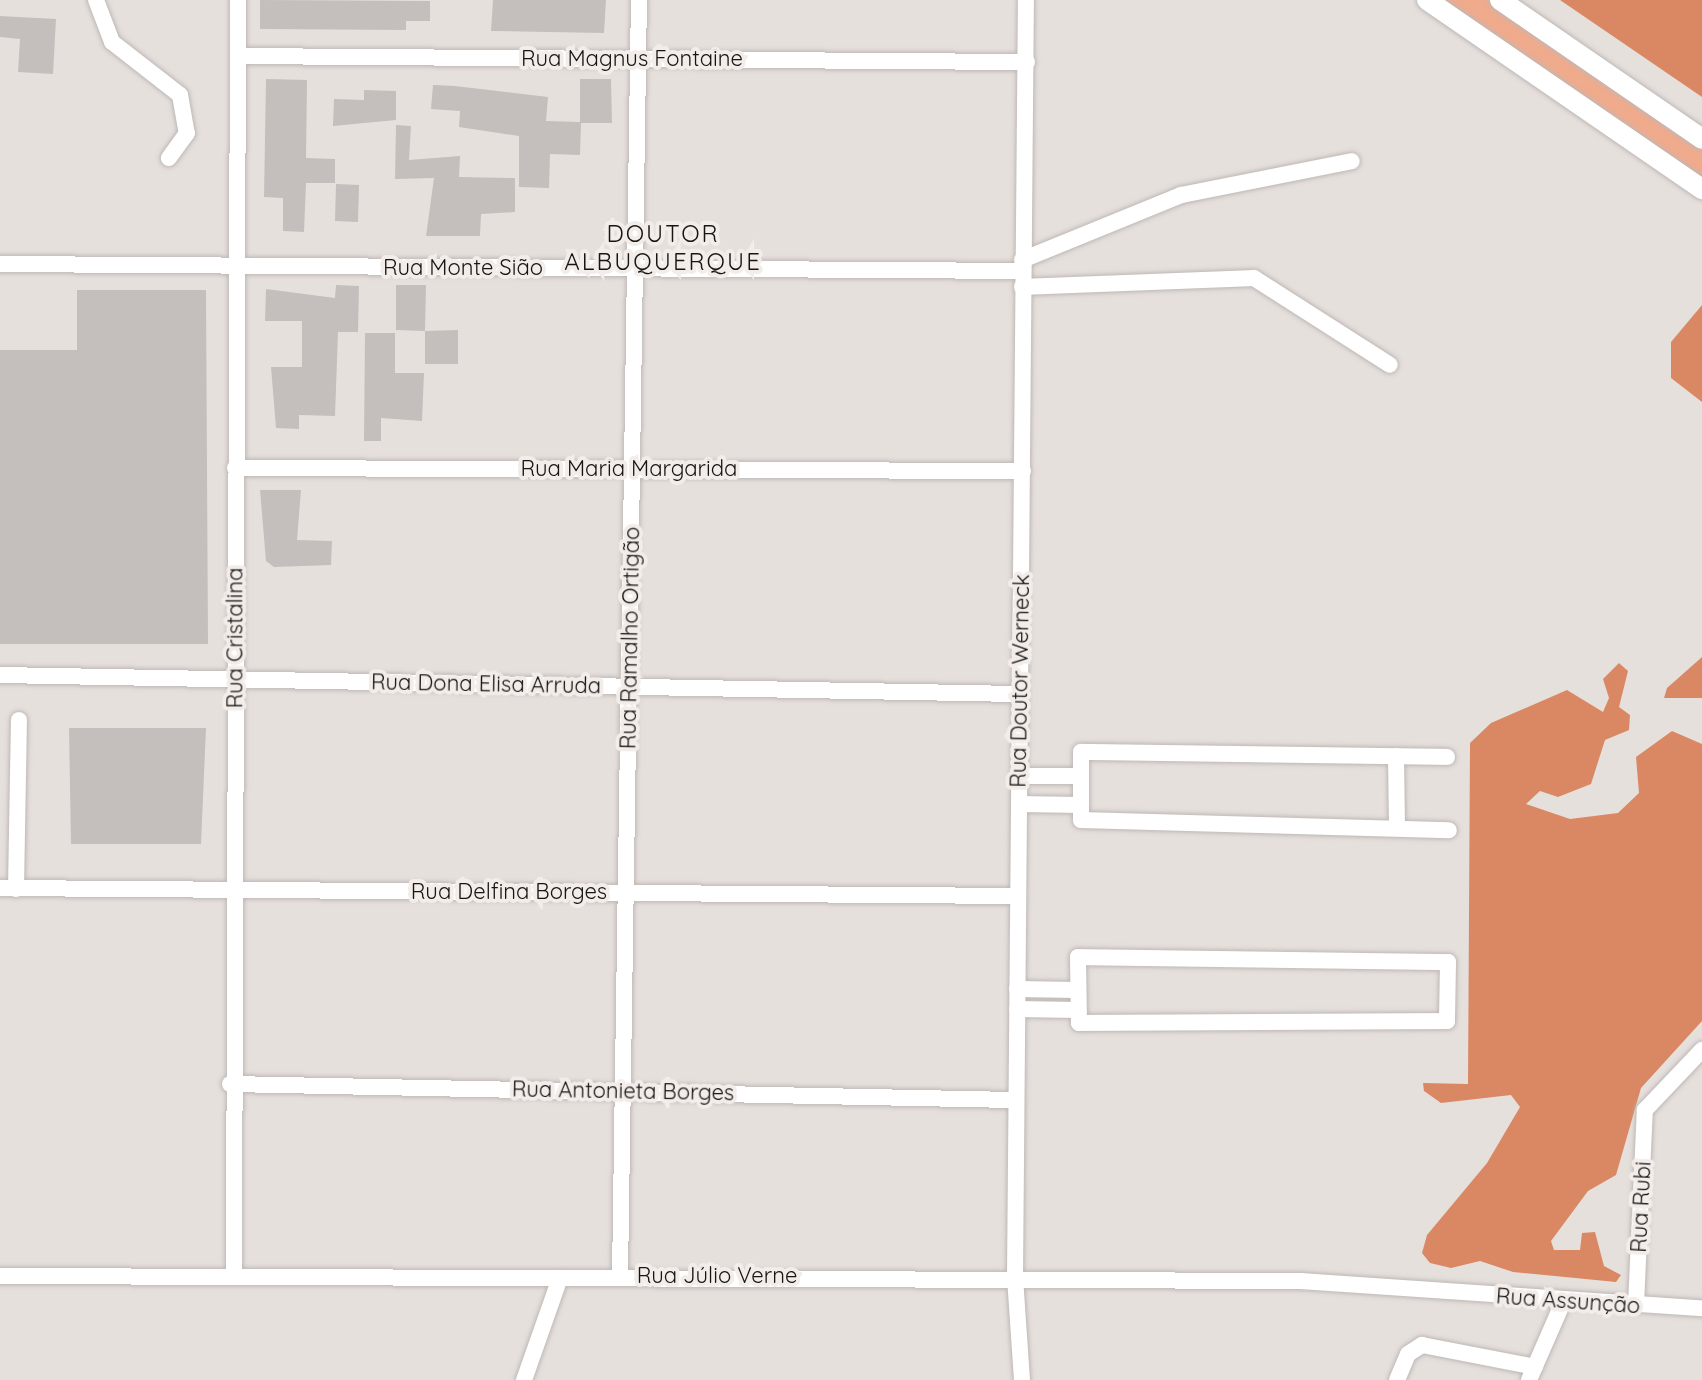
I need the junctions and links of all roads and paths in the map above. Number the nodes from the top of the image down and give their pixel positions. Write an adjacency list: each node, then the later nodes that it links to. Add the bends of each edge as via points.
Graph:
1 (96, 0): 11 (street, via 112,42 180,95 187,133)
2 (238, 0): 7 (street, Rua Cristalina)
3 (639, 0): 8 (street, Rua Ramalho Ortigão)
4 (1026, 0): 9 (street, Rua Doutor Werneck)
5 (1427, 0): 13 (main road)
6 (1500, 0): 10 (main road)
7 (238, 56): 8 (street, Rua Magnus Fontaine); 15 (street, Rua Cristalina)
8 (638, 59): 9 (street, Rua Magnus Fontaine); 16 (street, Rua Ramalho Ortigão)
9 (1027, 62): 17 (street, Rua Doutor Werneck)
10 (1702, 139)
11 (169, 158)
12 (1352, 161): 17 (street, via 1181,195)
13 (1702, 189)
14 (0, 264): 15 (street, Rua Monte Sião)
15 (237, 267): 16 (street, Rua Monte Sião); 19 (street, Rua Cristalina)
16 (634, 269): 17 (street, Rua Monte Sião); 20 (street, Rua Ramalho Ortigão)
17 (1022, 273): 18 (street, Rua Monte Sião, via 1254,278); 21 (street, Rua Doutor Werneck)
18 (1390, 365)
19 (235, 468): 20 (street, Rua Maria Margarida); 23 (street, Rua Cristalina)
20 (632, 469): 21 (street, Rua Maria Margarida); 24 (street, Rua Ramalho Ortigão)
21 (1023, 471): 25 (street, Rua Doutor Werneck)
22 (0, 675): 23 (street, Rua Dona Elisa Arruda)
23 (234, 680): 24 (street, Rua Dona Elisa Arruda); 36 (street, Rua Cristalina)
24 (629, 687): 25 (street, Rua Dona Elisa Arruda); 37 (street, Rua Ramalho Ortigão)
25 (1020, 694): 29 (street, Rua Doutor Werneck)
26 (19, 720): 35 (street)
27 (1396, 756): 28 (street); 30 (street, via 1081,752); 33 (street)
28 (1447, 757)
29 (1018, 776): 30 (street); 31 (street, Rua Doutor Werneck)
30 (1080, 776): 32 (street)
31 (1019, 804): 32 (street); 38 (street, Rua Doutor Werneck)
32 (1081, 805): 33 (street, via 1081,820)
33 (1397, 824): 34 (street)
34 (1449, 830)
35 (8, 888): 36 (street, Rua Delfina Borges)
36 (233, 890): 37 (street, Rua Delfina Borges); 44 (street, Rua Cristalina)
37 (626, 893): 38 (street, Rua Delfina Borges); 45 (street, Rua Ramalho Ortigão)
38 (1018, 896): 39 (street, Rua Doutor Werneck)
39 (1017, 989): 40 (street); 41 (street, Rua Doutor Werneck)
40 (1078, 990): 42 (street); 42 (street, via 1078,957 1448,962 1447,1021 1079,1023)
41 (1017, 1009): 42 (street); 46 (street, Rua Doutor Werneck)
42 (1078, 1010)
43 (1702, 1050): 54 (street, Rua Rubi, via 1645,1110)
44 (230, 1084): 45 (street, Rua Antonieta Borges); 47 (street, Rua Cristalina)
45 (623, 1091): 46 (street, Rua Antonieta Borges); 49 (street, Rua Ramalho Ortigão)
46 (1016, 1100): 50 (street, Rua Doutor Werneck)
47 (234, 1275): 48 (street, Rua Júlio Verne); 51 (street, Rua Júlio Verne)
48 (0, 1276)
49 (620, 1276): 50 (street, Rua Júlio Verne); 51 (street, Rua Júlio Verne)
50 (1015, 1277): 52 (street, Rua Júlio Verne, via 1301,1281); 56 (street, Rua Doutor Werneck)
51 (560, 1278): 58 (street)
52 (1434, 1292): 53 (street, Rua Assunção)
53 (1564, 1300): 54 (street, Rua Assunção); 57 (street)
54 (1636, 1305): 55 (street, Rua Assunção)
55 (1702, 1308)
56 (1016, 1362): 59 (street); 60 (street)
57 (1532, 1374): 61 (street, via 1422,1345 1408,1354)
58 (524, 1380)
59 (1010, 1380)
60 (1022, 1380)
61 (1397, 1380)

